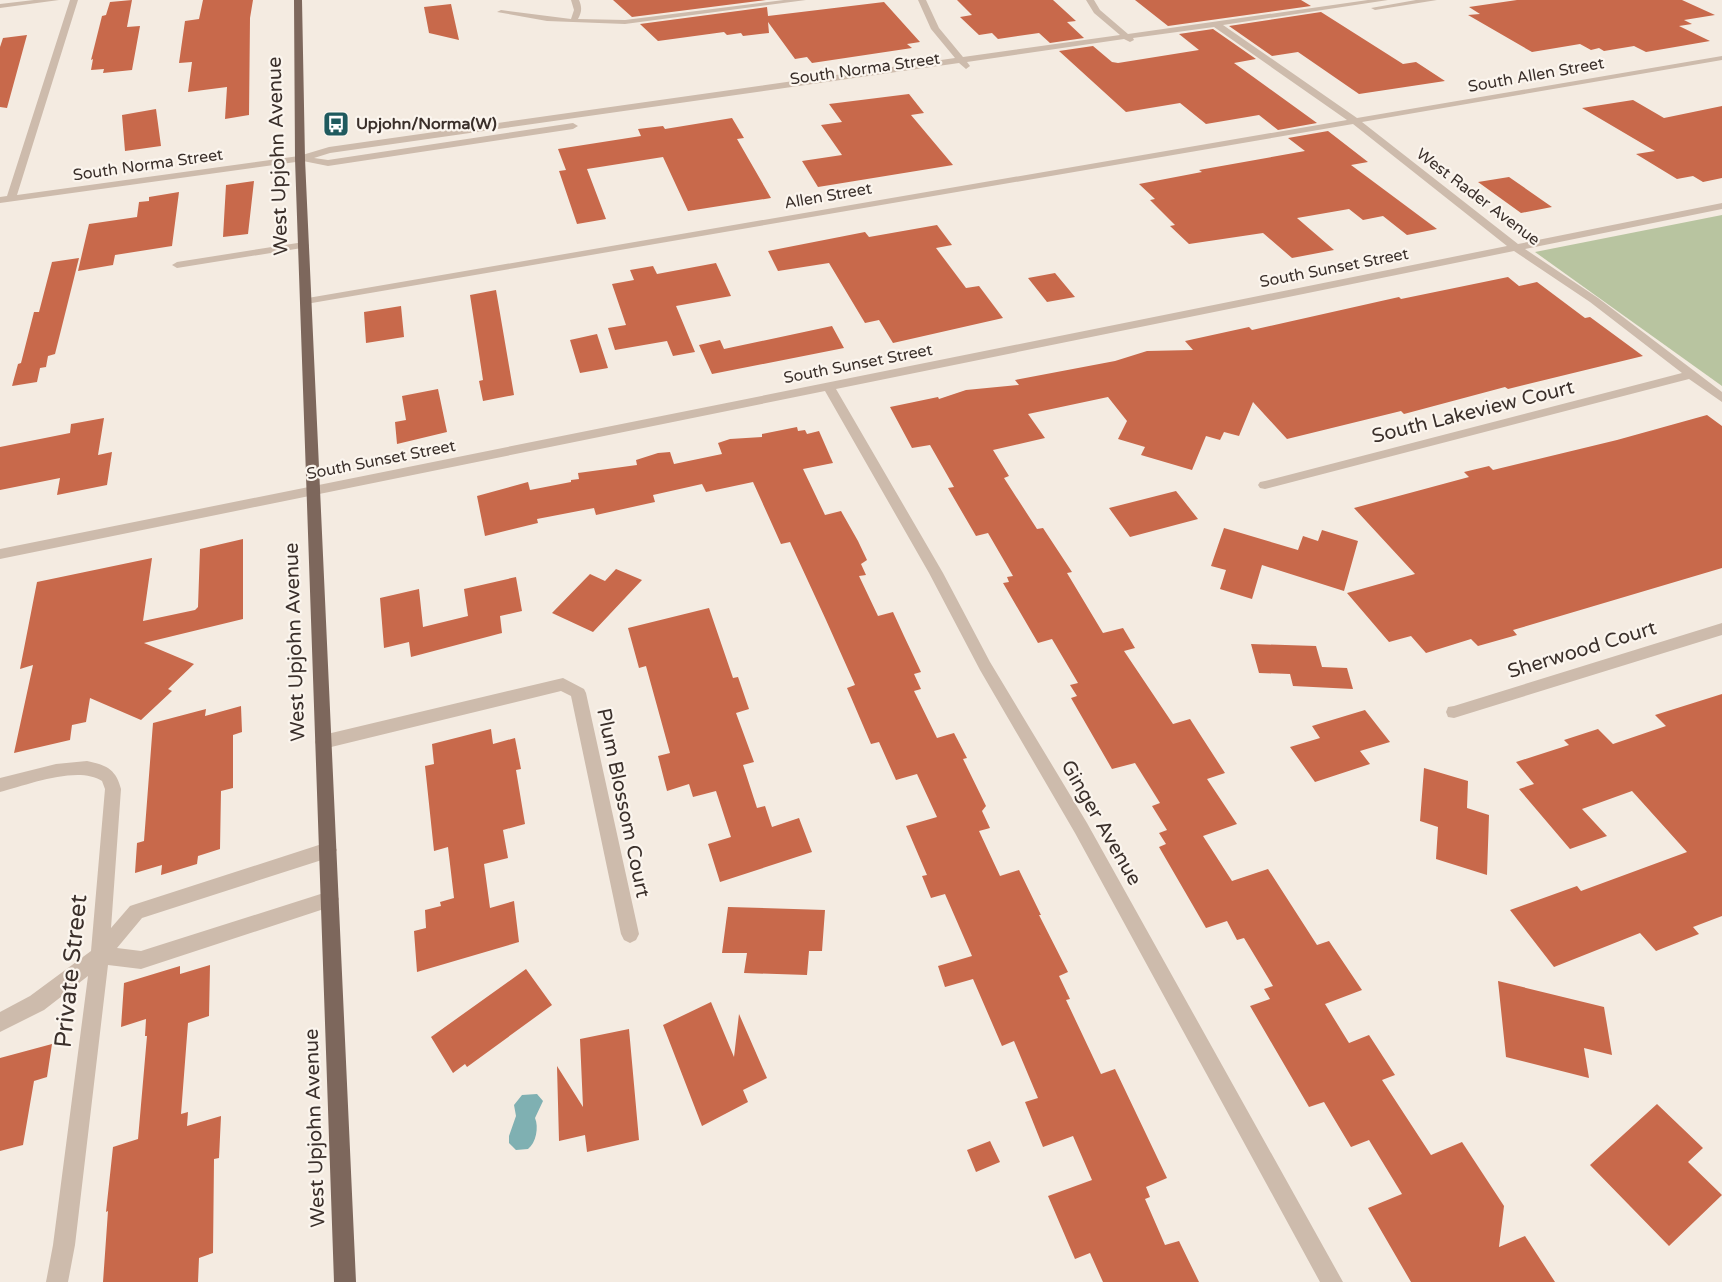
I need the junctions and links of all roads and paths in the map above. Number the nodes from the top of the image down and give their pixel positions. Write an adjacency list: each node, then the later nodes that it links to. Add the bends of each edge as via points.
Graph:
1 (55, 0): 11 (street)
2 (74, 0): 25 (street)
3 (298, 0): 24 (main road, West Upjohn Avenue)
4 (575, 0): 13 (street, via 578,6)
5 (802, 0): 13 (street, via 625,22)
6 (922, 0): 19 (street, via 935,29)
7 (1089, 0): 16 (street)
8 (1433, 0): 10 (street, South Norma Street)
9 (1373, 1): 10 (street, South Norma Street); 14 (street, South Norma Street)
10 (1384, 4): 15 (street, South Norma Street)
11 (0, 6)
12 (501, 12): 13 (street)
13 (573, 21)
14 (1214, 23): 15 (street, West Rader Avenue); 16 (street, South Norma Street)
15 (1224, 30): 17 (street, South Norma Street); 22 (street, West Rader Avenue)
16 (1127, 37): 17 (street); 19 (street, South Norma Street)
17 (1134, 44): 20 (street, South Norma Street)
18 (1722, 58): 22 (street, South Allen Street)
19 (962, 60): 20 (street); 24 (street, South Norma Street, via 329,150)
20 (968, 69): 21 (street, South Norma Street)
21 (749, 101)
22 (1355, 121): 28 (street, West Rader Avenue); 30 (street, Allen Street)
23 (584, 125): 24 (street, South Norma Street, via 328,163)
24 (300, 159): 25 (street, South Norma Street); 27 (main road, West Upjohn Avenue)
25 (5, 200)
26 (1722, 206): 28 (street, South Sunset Street)
27 (304, 245): 29 (street); 30 (main road, West Upjohn Avenue)
28 (1516, 248): 31 (street, West Rader Avenue, via 1594,300); 32 (street, South Sunset Street)
29 (177, 265)
30 (306, 301): 35 (main road, West Upjohn Avenue)
31 (1690, 375): 33 (street, West Rader Avenue); 34 (street, South Lakeview Court)
32 (829, 387): 35 (street, South Sunset Street); 48 (street, Ginger Avenue, via 1086,838)
33 (1722, 398)
34 (1265, 485)
35 (313, 490): 36 (street, South Sunset Street); 39 (main road, West Upjohn Avenue)
36 (0, 554)
37 (1722, 629): 38 (street, Sherwood Court)
38 (1454, 712)
39 (323, 742): 41 (main road, West Upjohn Avenue); 43 (street, Plum Blossom Court, via 563,684 578,693)
40 (0, 785): 44 (street, Private Street, via 79,768 99,770 109,777 113,789)
41 (328, 850): 42 (main road, West Upjohn Avenue); 44 (street, via 136,912)
42 (330, 899): 44 (street, via 141,960); 47 (main road, West Upjohn Avenue)
43 (630, 934)
44 (100, 955): 45 (street, via 37,1003); 46 (street, Private Street)
45 (0, 1022)
46 (57, 1282)
47 (345, 1282)
48 (1332, 1282)

